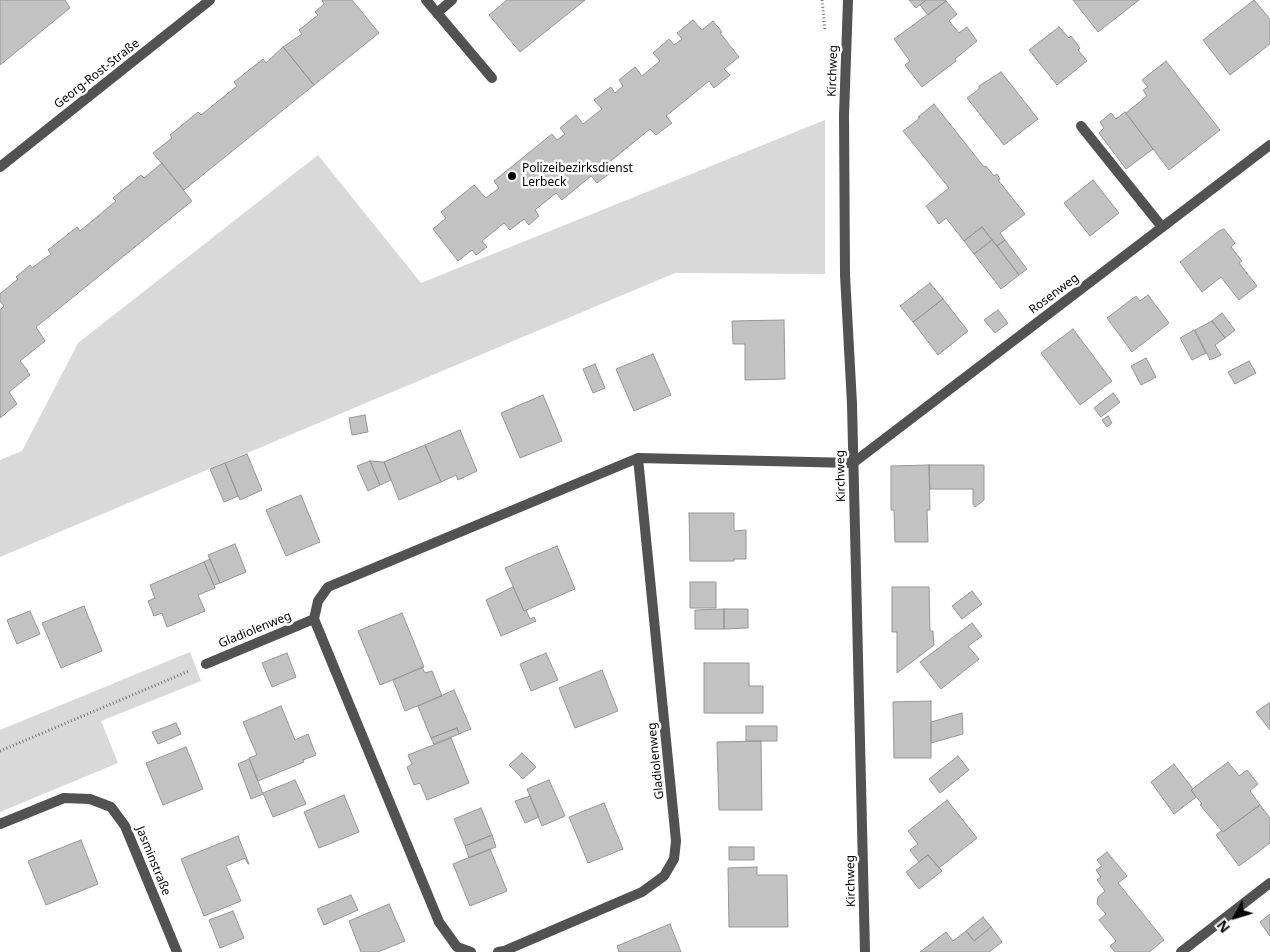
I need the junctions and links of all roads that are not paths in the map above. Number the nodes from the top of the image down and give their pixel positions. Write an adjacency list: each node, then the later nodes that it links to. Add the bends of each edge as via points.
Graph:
1 (210, 0): 9 (street, Georg-Rost-Straße)
2 (426, 0): 5 (street)
3 (452, 0): 5 (street)
4 (848, 0): 12 (street, Kirchweg, via 844,88 845,275)
5 (437, 13): 6 (street)
6 (492, 78)
7 (1081, 126): 10 (street)
8 (1270, 145): 10 (street, Rosenweg)
9 (0, 167)
10 (1162, 227): 12 (street, Rosenweg)
11 (638, 458): 12 (street); 13 (street, via 328,587 318,601); 19 (street, Gladiolenweg, via 676,841 674,859 664,876 642,892)
12 (853, 462): 20 (street, Kirchweg)
13 (314, 619): 14 (street, Gladiolenweg); 18 (street, via 439,922 457,947)
14 (206, 664)
15 (0, 824): 17 (street, Jasminstraße, via 64,798 90,799 110,807 126,826)
16 (1270, 883): 21 (street)
17 (177, 952)
18 (471, 952)
19 (498, 952)
20 (865, 952)
21 (1181, 952)

